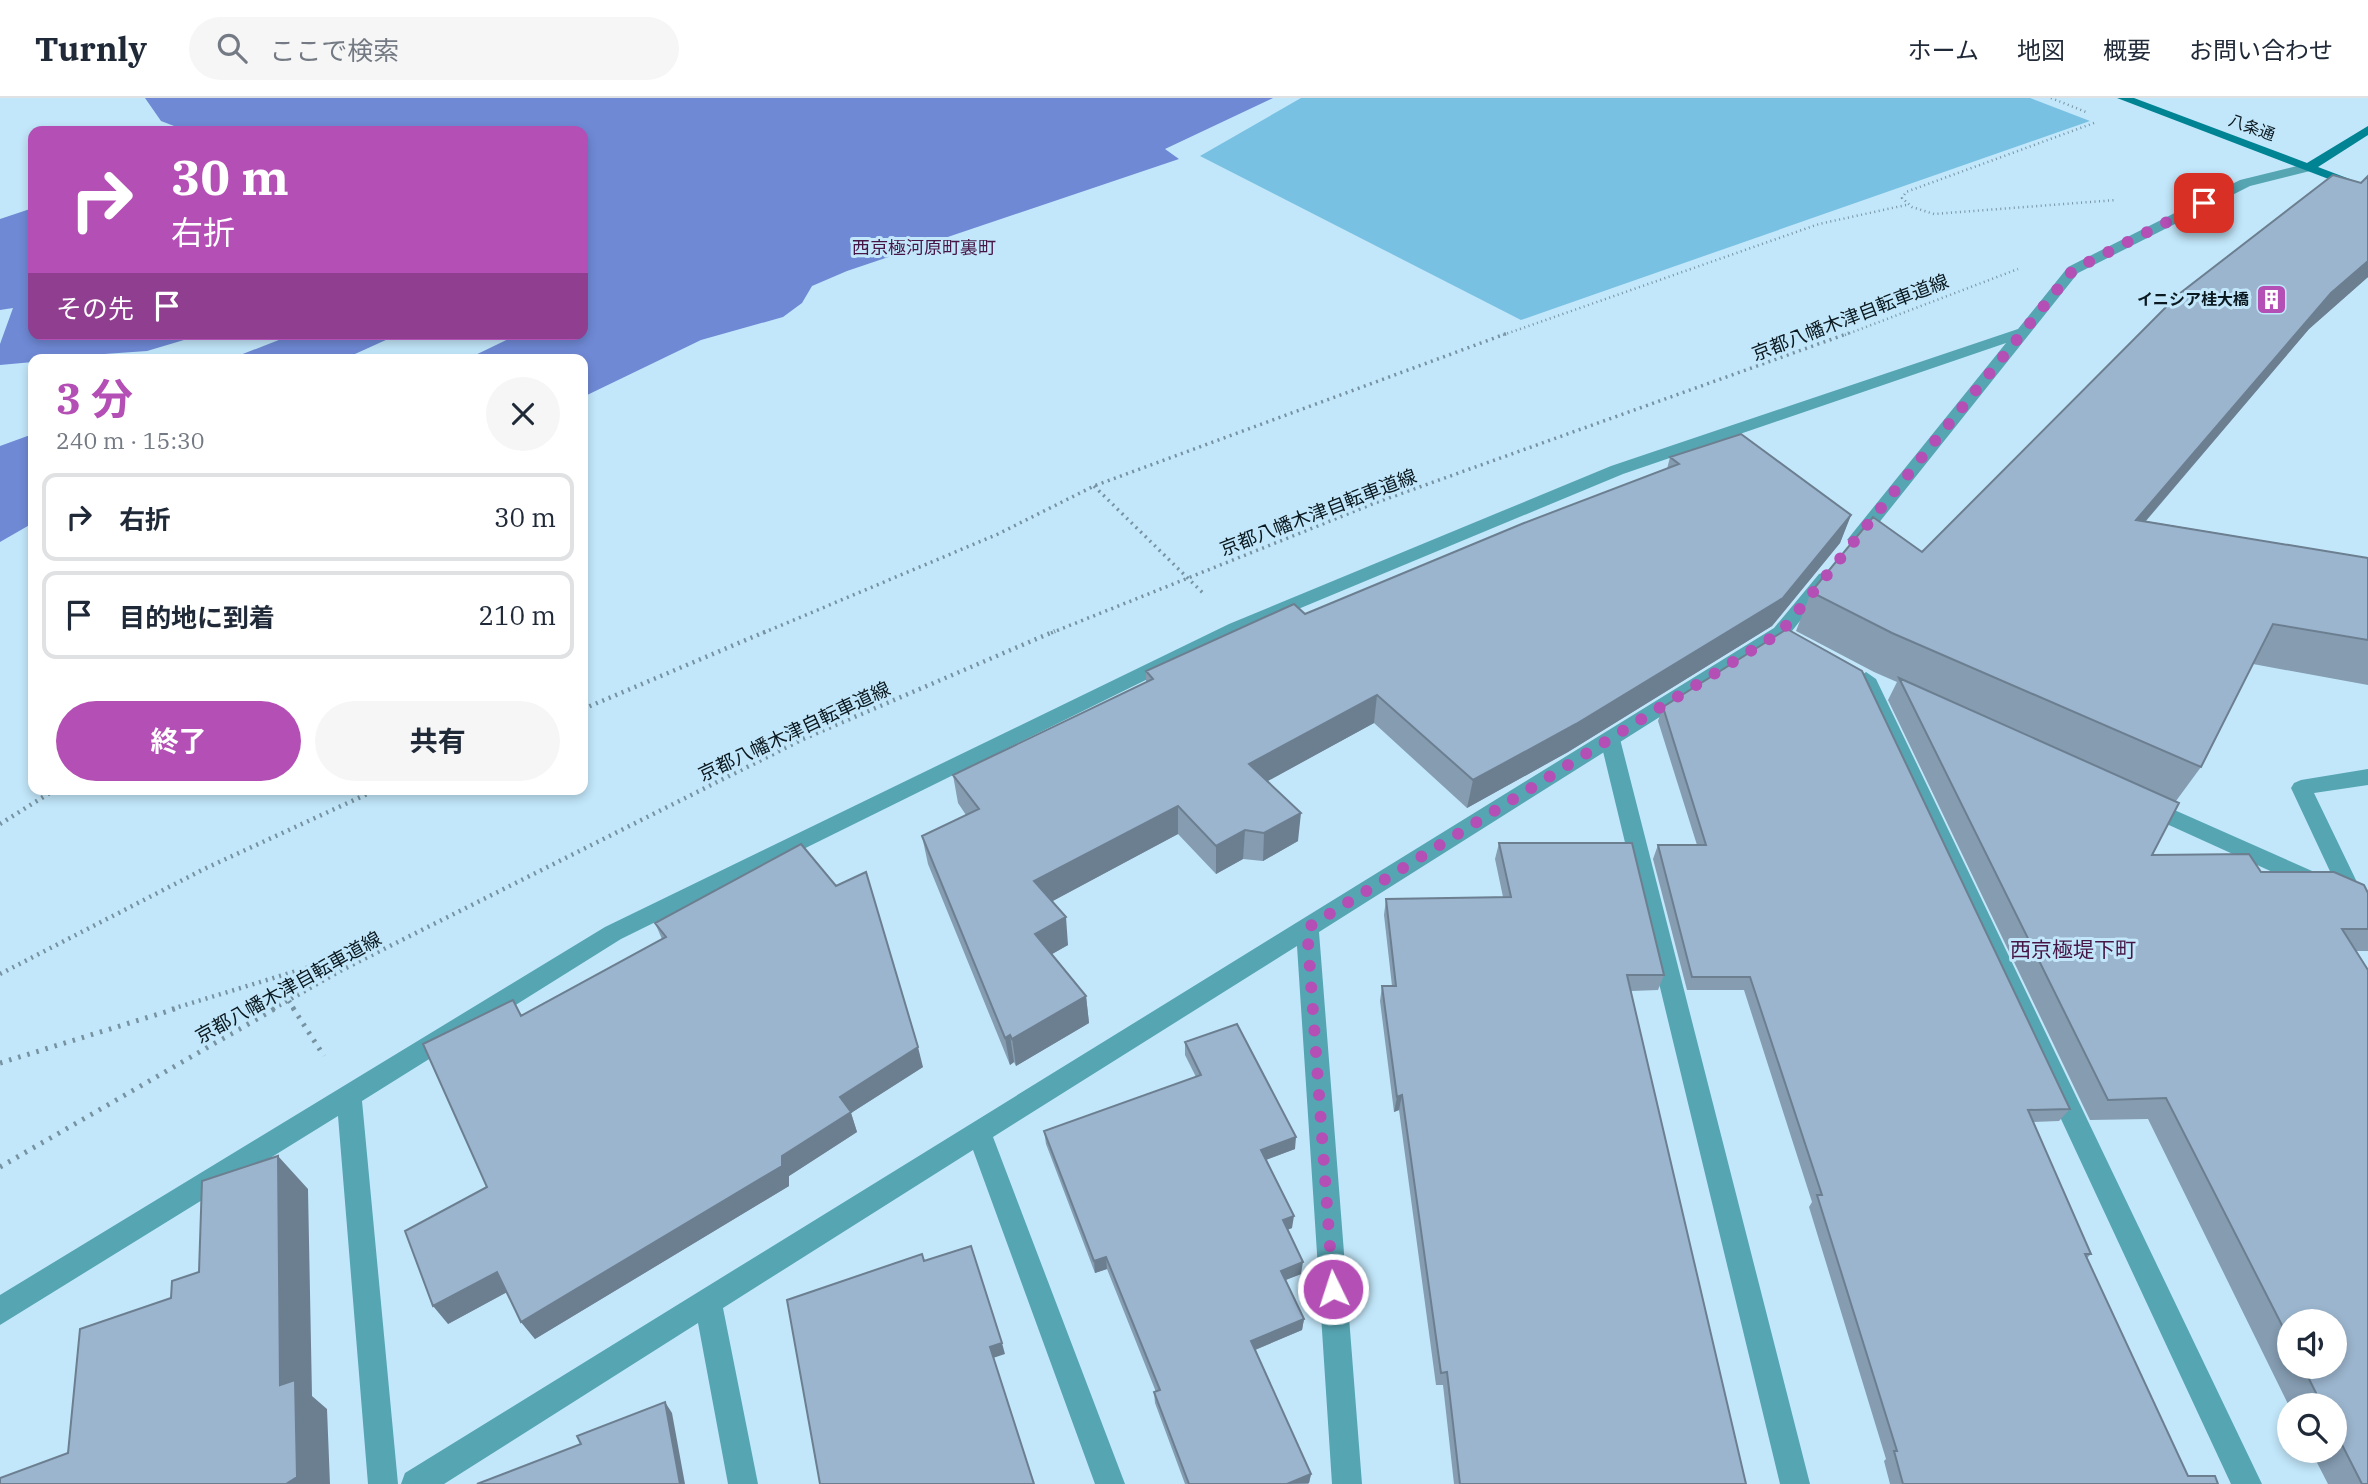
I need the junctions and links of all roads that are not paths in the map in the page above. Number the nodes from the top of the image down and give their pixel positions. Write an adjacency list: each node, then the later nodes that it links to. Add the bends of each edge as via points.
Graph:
1 (2123, 98): 3 (main road, 八条通)
2 (2368, 130): 3 (main road)
3 (2309, 167): 4 (main road, 八条通); 5 (street, via 2245,183 2073,270)
4 (2368, 190)
5 (2027, 331): 6 (street); 17 (street, via 1617,470 1236,628 613,933)
6 (1781, 632): 7 (street); 11 (street)
7 (1806, 645)
8 (1842, 665): 9 (street)
9 (1866, 679): 10 (street); 27 (street)
10 (1891, 690)
11 (1610, 739): 15 (street); 26 (street)
12 (2368, 777): 14 (street, via 2301,788)
13 (2129, 798): 14 (street)
14 (2354, 900): 16 (street)
15 (1307, 928): 18 (street); 25 (street)
16 (2368, 929)
17 (349, 1095): 20 (street); 21 (street)
18 (979, 1133): 19 (street); 24 (street)
19 (708, 1302): 22 (street); 23 (street)
20 (0, 1311)
21 (383, 1484)
22 (416, 1484)
23 (743, 1484)
24 (1110, 1484)
25 (1347, 1484)
26 (1796, 1484)
27 (2247, 1484)

